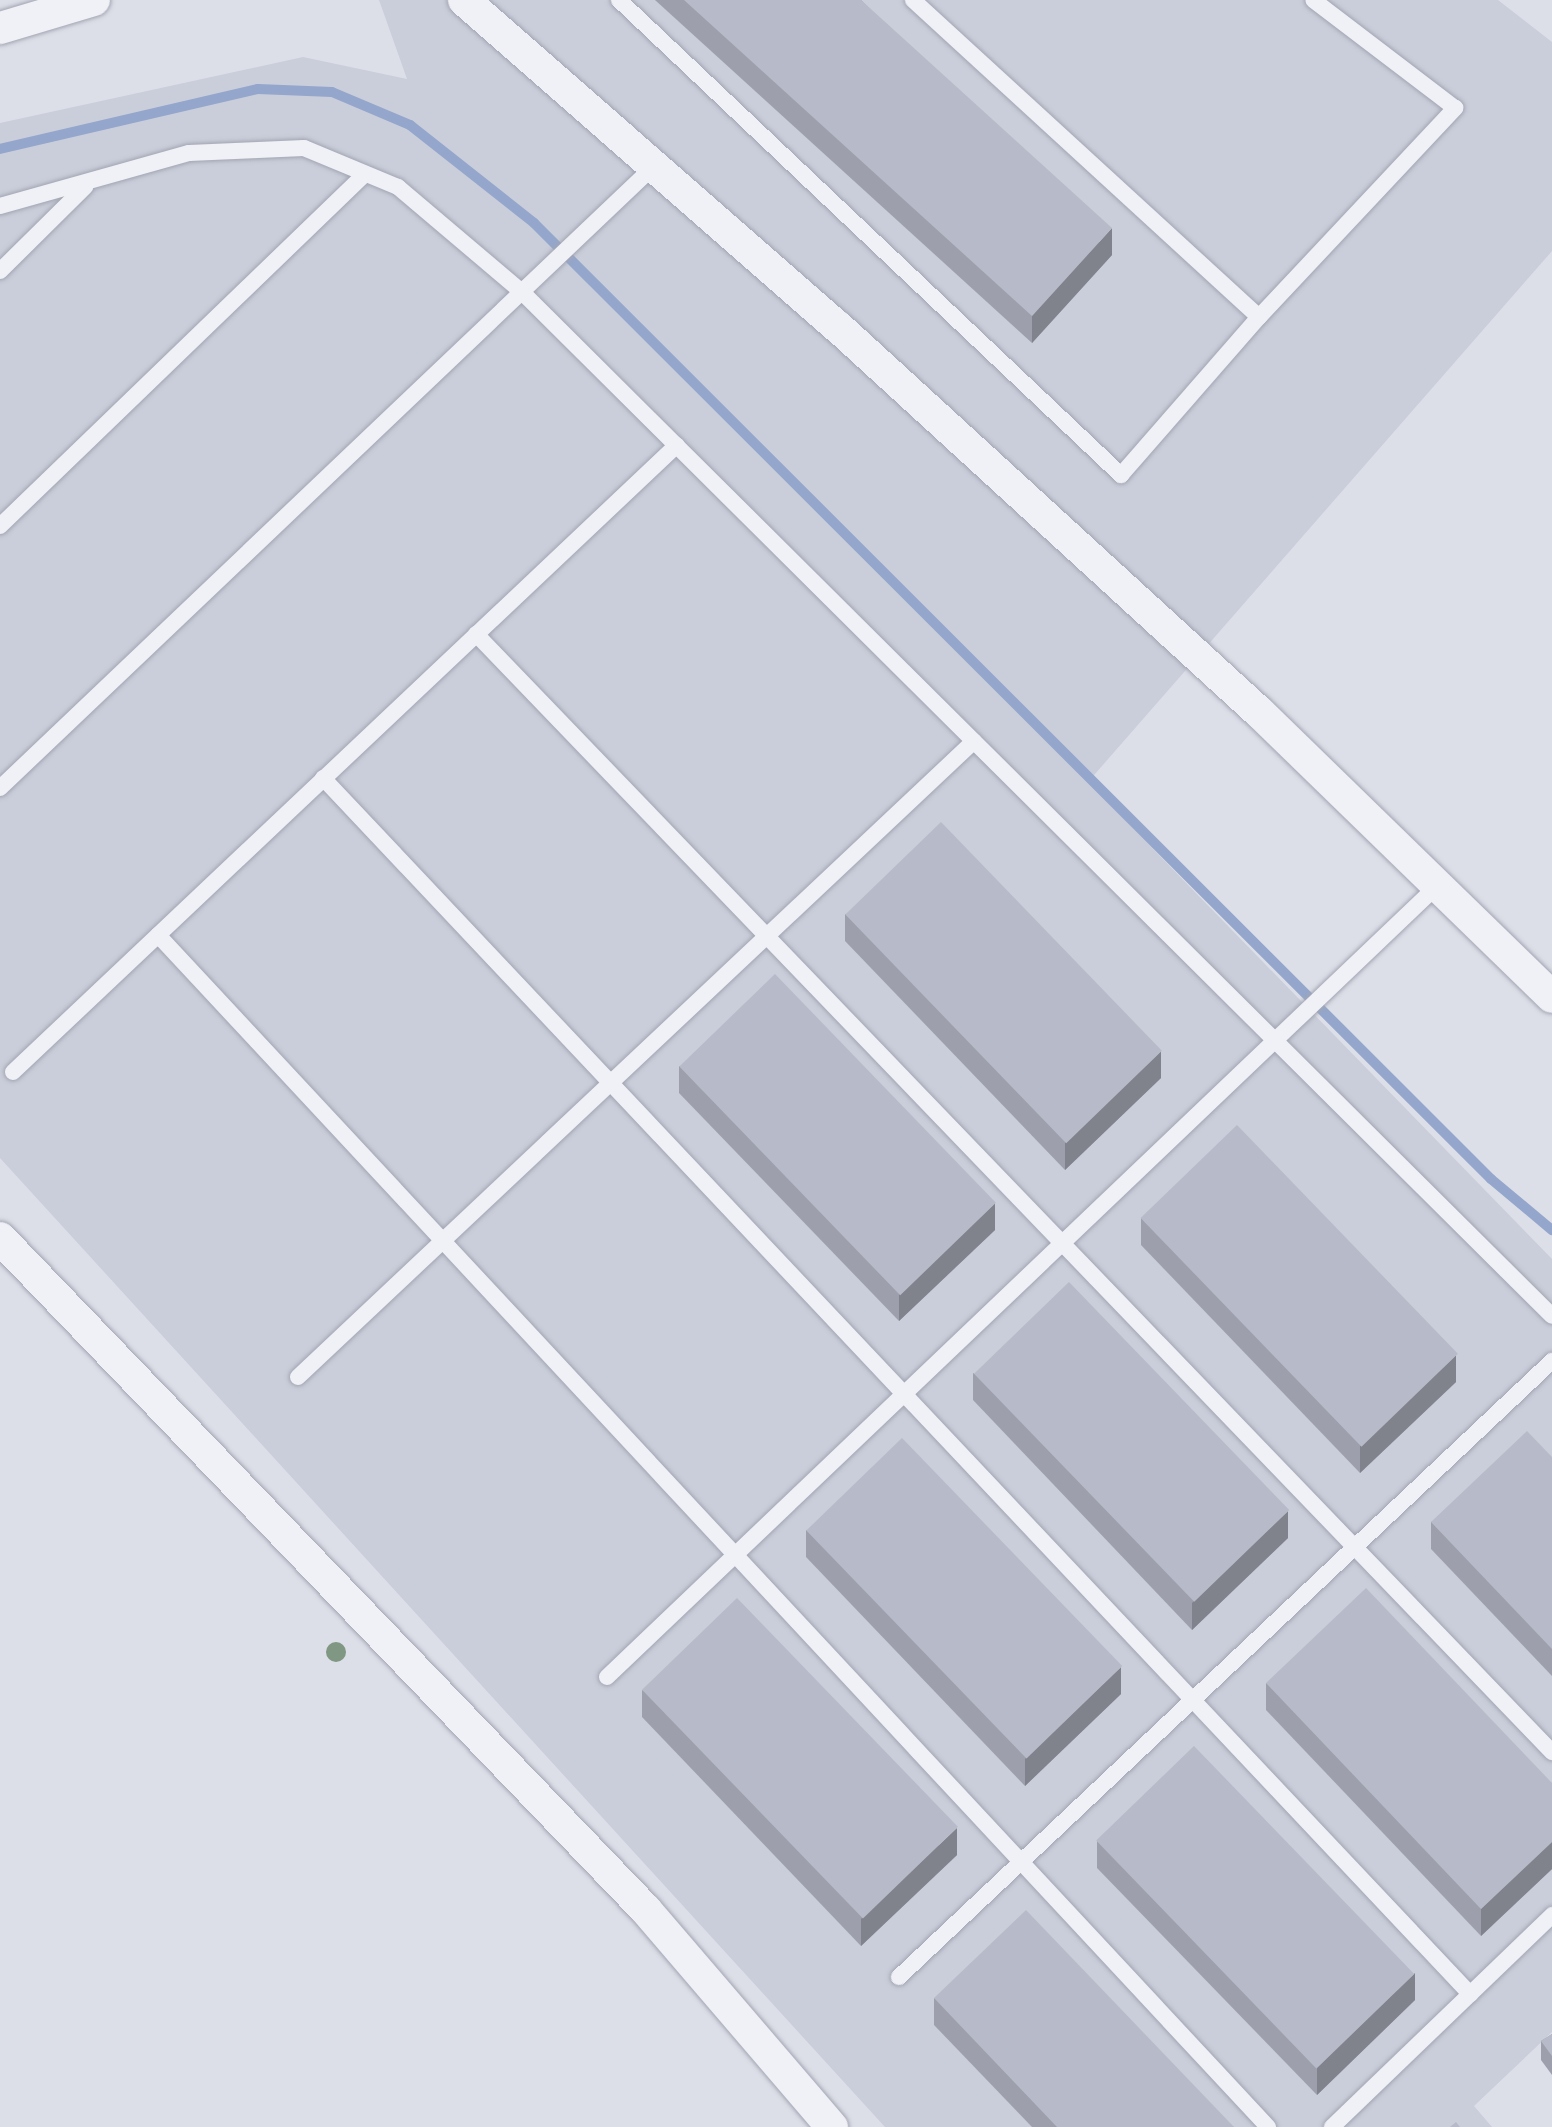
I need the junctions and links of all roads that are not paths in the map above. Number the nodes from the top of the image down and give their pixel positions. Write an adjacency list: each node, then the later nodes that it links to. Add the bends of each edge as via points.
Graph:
1 (94, 0): 6 (street)
2 (464, 0): 7 (street)
3 (619, 0): 13 (lane, via 1121,475)
4 (913, 0): 13 (lane)
5 (1313, 0): 13 (lane, via 1455,108)
6 (0, 28)
7 (654, 166): 12 (lane); 20 (street, via 838,327 1261,713)
8 (365, 174): 9 (lane, via 304,148 278,149 189,153); 12 (lane, via 398,187); 15 (lane)
9 (87, 185): 10 (lane); 11 (lane)
10 (0, 206)
11 (0, 271)
12 (522, 292): 14 (lane); 19 (lane)
13 (1259, 317)
14 (677, 445): 16 (lane); 17 (lane)
15 (0, 526)
16 (476, 634): 18 (lane); 22 (lane)
17 (974, 741): 22 (lane); 24 (lane)
18 (323, 778): 21 (lane); 26 (lane)
19 (0, 788)
20 (1435, 888): 23 (street); 24 (lane)
21 (158, 934): 25 (lane); 28 (lane)
22 (766, 936): 26 (lane); 29 (lane)
23 (1552, 997)
24 (1275, 1041): 29 (lane); 30 (lane)
25 (13, 1072)
26 (610, 1083): 28 (lane); 33 (lane)
27 (0, 1238): 43 (street, via 646,1910)
28 (443, 1240): 32 (lane); 35 (lane)
29 (1062, 1243): 33 (lane); 34 (lane)
30 (1552, 1316)
31 (1552, 1361): 34 (lane)
32 (298, 1377)
33 (904, 1394): 35 (lane); 37 (lane)
34 (1355, 1547): 37 (lane); 38 (lane)
35 (735, 1554): 36 (lane); 39 (lane)
36 (607, 1677)
37 (1193, 1701): 39 (lane); 42 (lane)
38 (1552, 1752)
39 (1021, 1862): 41 (lane); 44 (lane)
40 (1552, 1915): 42 (lane)
41 (899, 1977)
42 (1470, 1994): 45 (lane)
43 (832, 2127)
44 (1268, 2127)
45 (1332, 2127)

